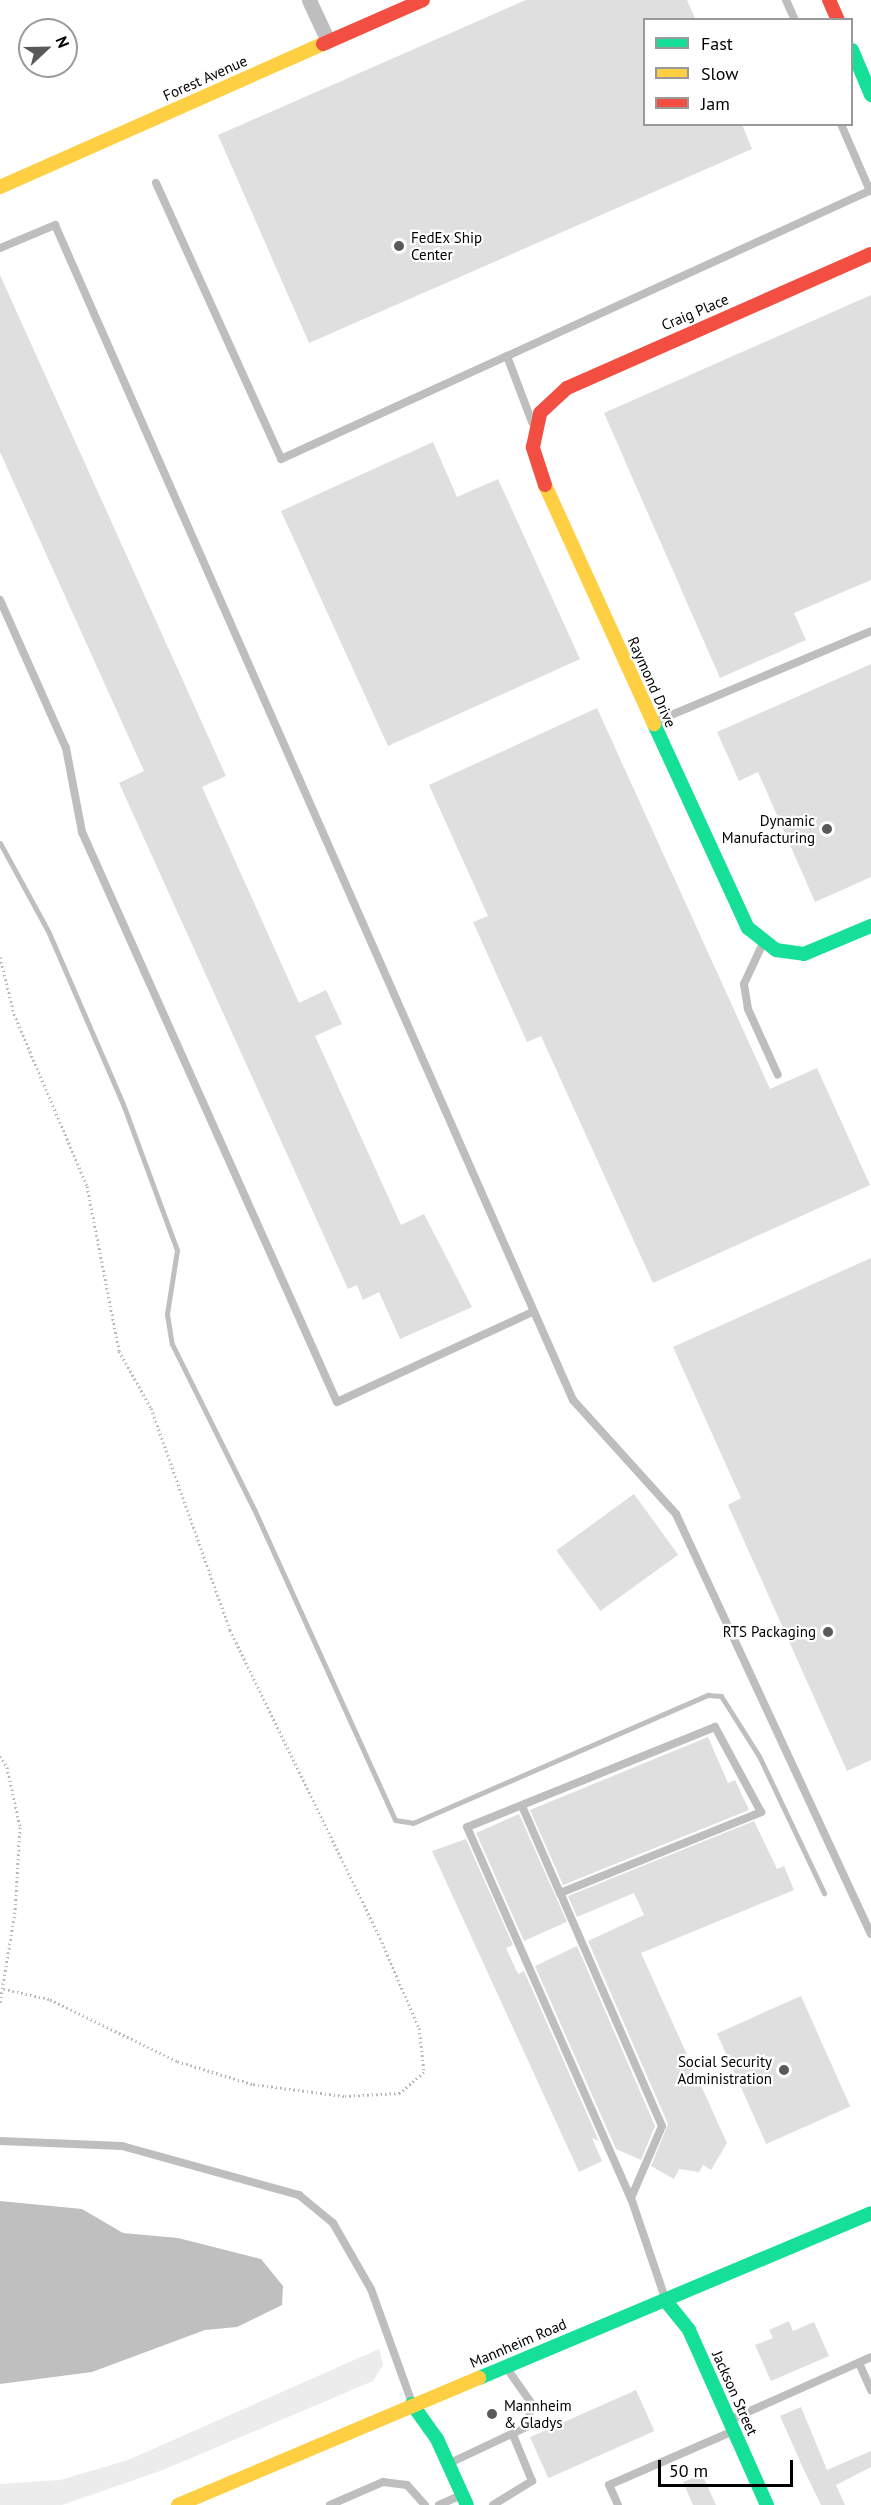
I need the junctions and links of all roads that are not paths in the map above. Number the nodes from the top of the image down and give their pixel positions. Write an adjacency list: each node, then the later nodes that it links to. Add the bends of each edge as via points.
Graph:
1 (309, 0): 7 (street)
2 (423, 0): 7 (street, Forest Avenue)
3 (786, 0): 5 (lane)
4 (829, 0): 6 (street)
5 (794, 18)
6 (837, 18)
7 (328, 41): 12 (street, Forest Avenue)
8 (853, 59): 9 (street)
9 (871, 95)
10 (842, 126): 13 (lane)
11 (156, 183): 16 (lane, via 281,459)
12 (0, 188)
13 (870, 191): 16 (lane)
14 (0, 248): 25 (lane, via 55,225)
15 (871, 254): 17 (street, Craig Place, via 581,380 551,399)
16 (507, 356): 18 (lane)
17 (540, 413): 18 (street, Raymond Drive)
18 (535, 429): 21 (street, Raymond Drive, via 536,465)
19 (0, 600): 25 (lane, via 66,748 81,832 337,1402)
20 (871, 631): 21 (lane)
21 (652, 723): 23 (street, Raymond Drive, via 738,911)
22 (871, 926): 23 (street, Raymond Drive, via 804,954 776,950)
23 (763, 942): 24 (lane, via 744,984 748,1009)
24 (778, 1075)
25 (533, 1312): 28 (lane, via 573,1400 676,1514)
26 (522, 1806): 27 (lane); 27 (lane, via 715,1727 761,1812); 30 (lane, via 467,1827)
27 (560, 1893): 30 (lane, via 662,2126)
28 (871, 1934)
29 (0, 2141): 37 (lane, via 122,2146 300,2195 333,2223 371,2289)
30 (631, 2198): 32 (lane)
31 (871, 2213): 32 (street, Mannheim Road)
32 (665, 2300): 35 (street, Mannheim Road); 38 (street, Jackson Street, via 689,2330)
33 (871, 2357): 34 (lane)
34 (859, 2363): 36 (lane); 38 (lane)
35 (506, 2366): 37 (street, Mannheim Road); 39 (lane, via 532,2404 526,2427)
36 (871, 2390)
37 (412, 2404): 40 (street); 42 (street, Mannheim Road)
38 (732, 2425): 47 (lane, via 609,2485); 48 (street, Jackson Street)
39 (513, 2435): 40 (lane); 46 (lane, via 532,2481)
40 (449, 2463): 41 (street)
41 (465, 2500): 45 (lane)
42 (178, 2505)
43 (330, 2505): 44 (lane, via 383,2482 407,2485)
44 (425, 2505)
45 (439, 2505)
46 (493, 2505)
47 (618, 2505)
48 (767, 2505)

